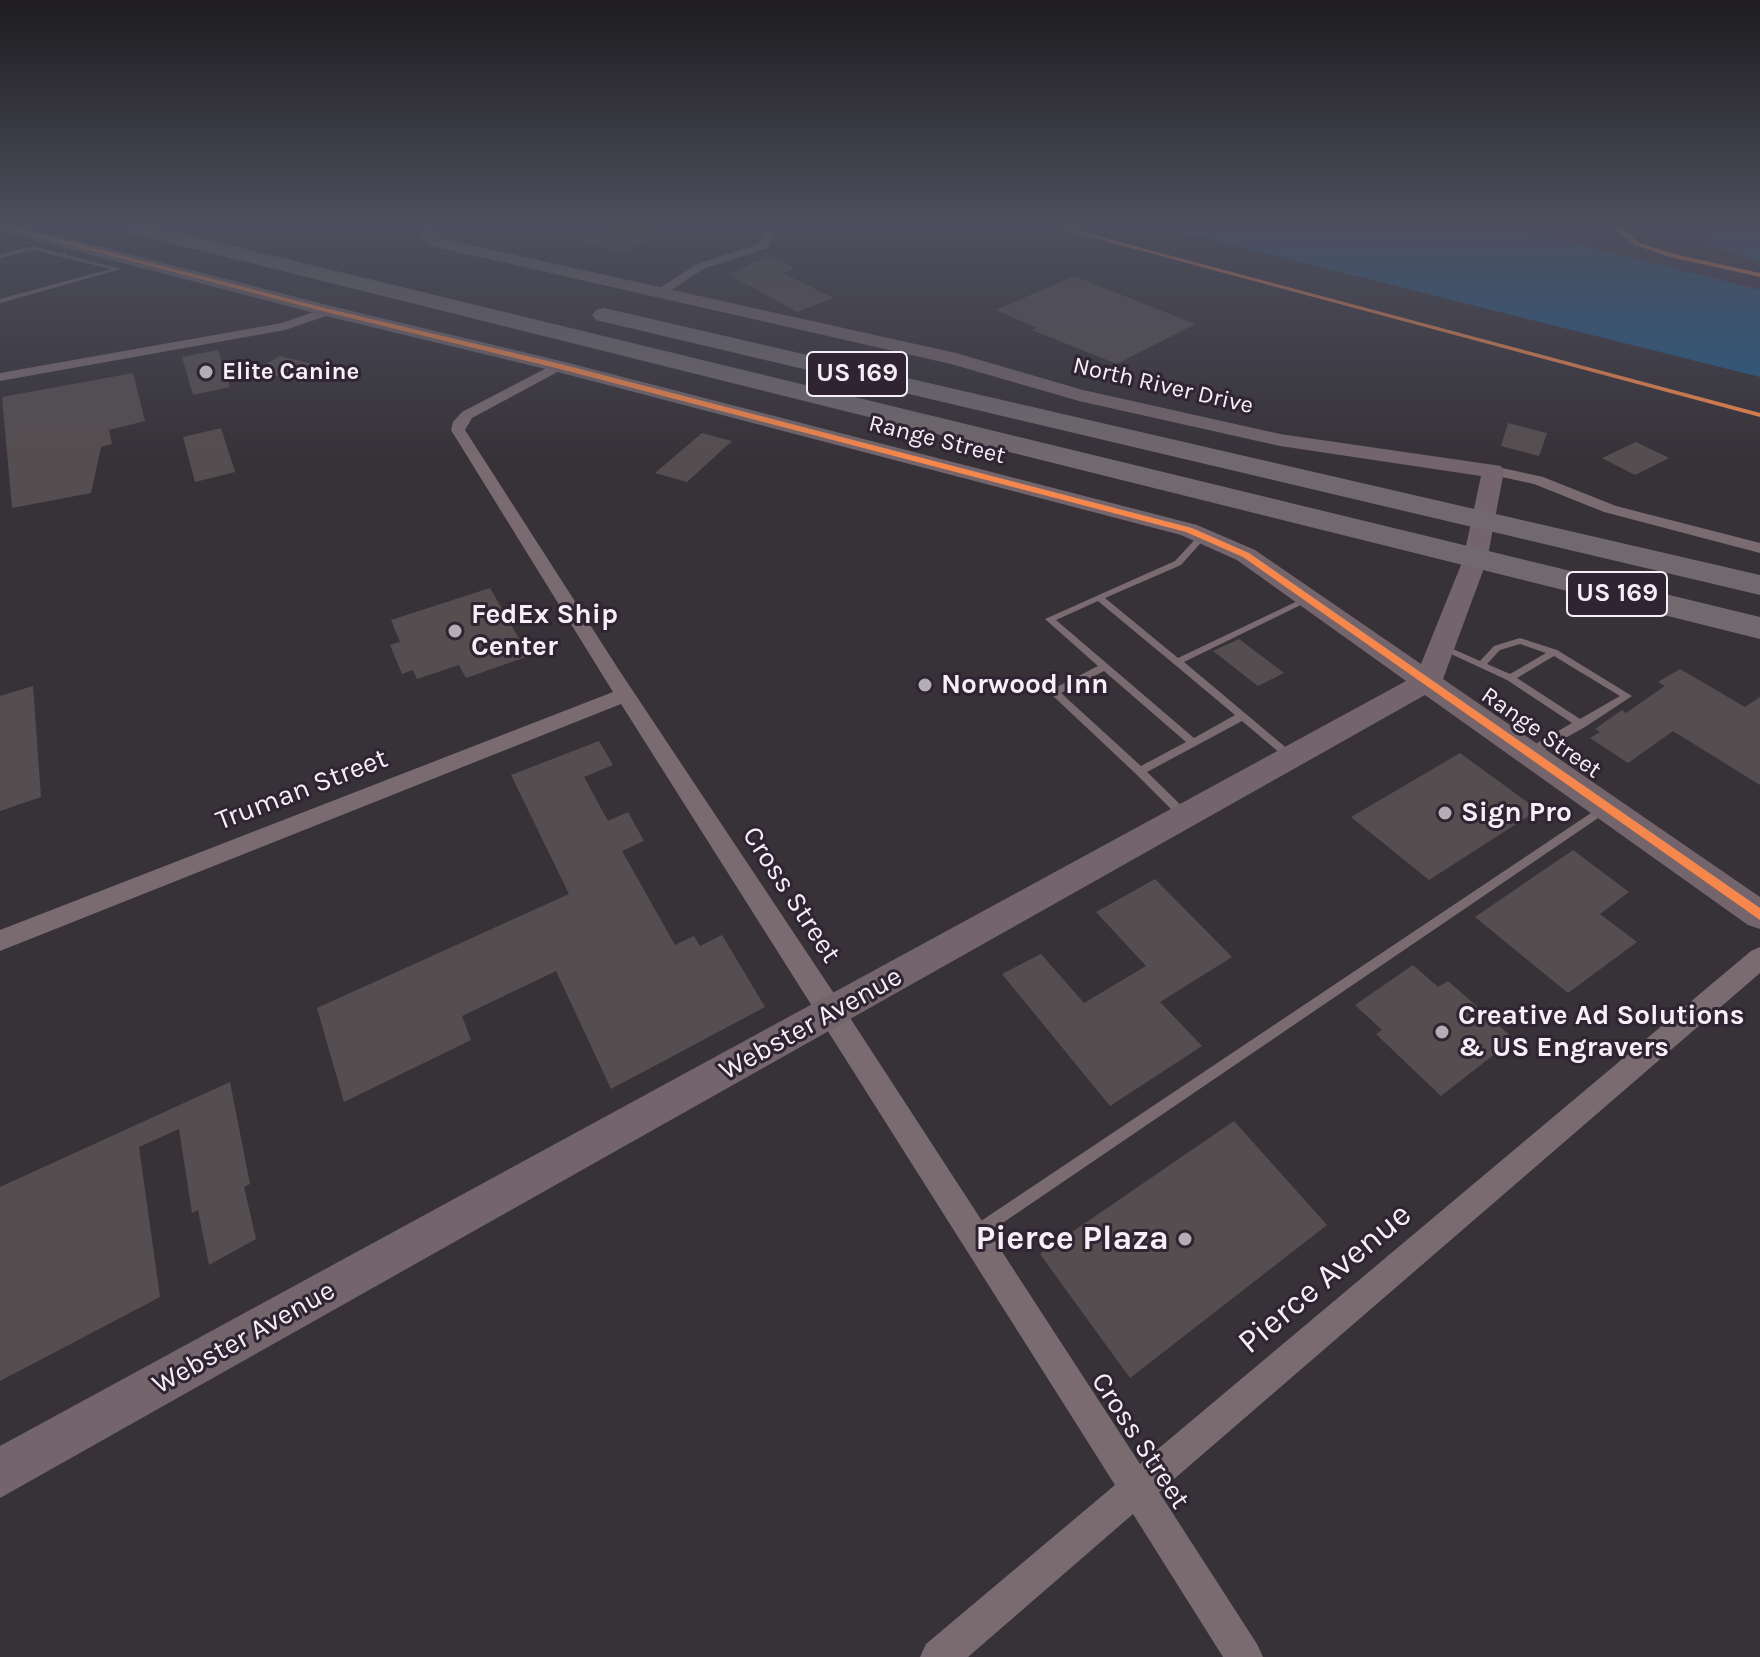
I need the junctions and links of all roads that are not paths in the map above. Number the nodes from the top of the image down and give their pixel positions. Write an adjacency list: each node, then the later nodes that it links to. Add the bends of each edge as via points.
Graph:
1 (302, 304): 5 (street, Range Street)
2 (442, 304): 12 (highway, US 169)
3 (709, 304): 8 (street, North River Drive, via 1280,440)
4 (577, 309): 9 (highway, US 169)
5 (328, 311): 6 (street, Range Street); 7 (street, via 285,326)
6 (558, 366): 10 (street, Range Street); 23 (street, Cross Street, via 467,415 458,430)
7 (0, 377)
8 (1493, 471): 9 (street); 11 (street, North River Drive, via 1538,480 1610,509)
9 (1484, 521): 12 (street); 13 (highway, US 169)
10 (1203, 536): 14 (lane, via 1178,563); 15 (street, Range Street, via 1246,555)
11 (1760, 548)
12 (1475, 560): 16 (highway, US 169); 19 (street)
13 (1760, 585)
14 (1099, 597): 18 (lane); 21 (lane, via 1050,619)
15 (1309, 599): 18 (lane); 19 (street, Range Street)
16 (1760, 628)
17 (1554, 652): 20 (lane, via 1520,641 1497,648); 22 (lane); 25 (lane, via 1627,696)
18 (1177, 662): 24 (lane)
19 (1434, 664): 20 (lane); 27 (street, Range Street); 28 (street, Webster Avenue, via 1375,712)
20 (1482, 664): 22 (lane)
21 (1105, 667): 26 (lane); 29 (lane, via 1054,692)
22 (1510, 678): 25 (lane)
23 (626, 695): 33 (street, Truman Street); 35 (street, Cross Street)
24 (1242, 716): 26 (lane); 28 (lane)
25 (1581, 724): 27 (lane)
26 (1193, 743): 29 (lane)
27 (1530, 752): 30 (street, Range Street)
28 (1292, 756): 31 (street, Webster Avenue)
29 (1140, 771): 31 (lane)
30 (1607, 807): 32 (street, Range Street); 36 (lane)
31 (1185, 816): 35 (street, Webster Avenue)
32 (1760, 915)
33 (0, 941)
34 (1760, 958): 38 (street, Pierce Avenue)
35 (832, 1012): 36 (street, Cross Street); 37 (street, Webster Avenue)
36 (973, 1234): 38 (street, Cross Street)
37 (0, 1473)
38 (1135, 1490): 39 (street, Pierce Avenue); 40 (street, Cross Street)
39 (939, 1657)
40 (1244, 1657)

